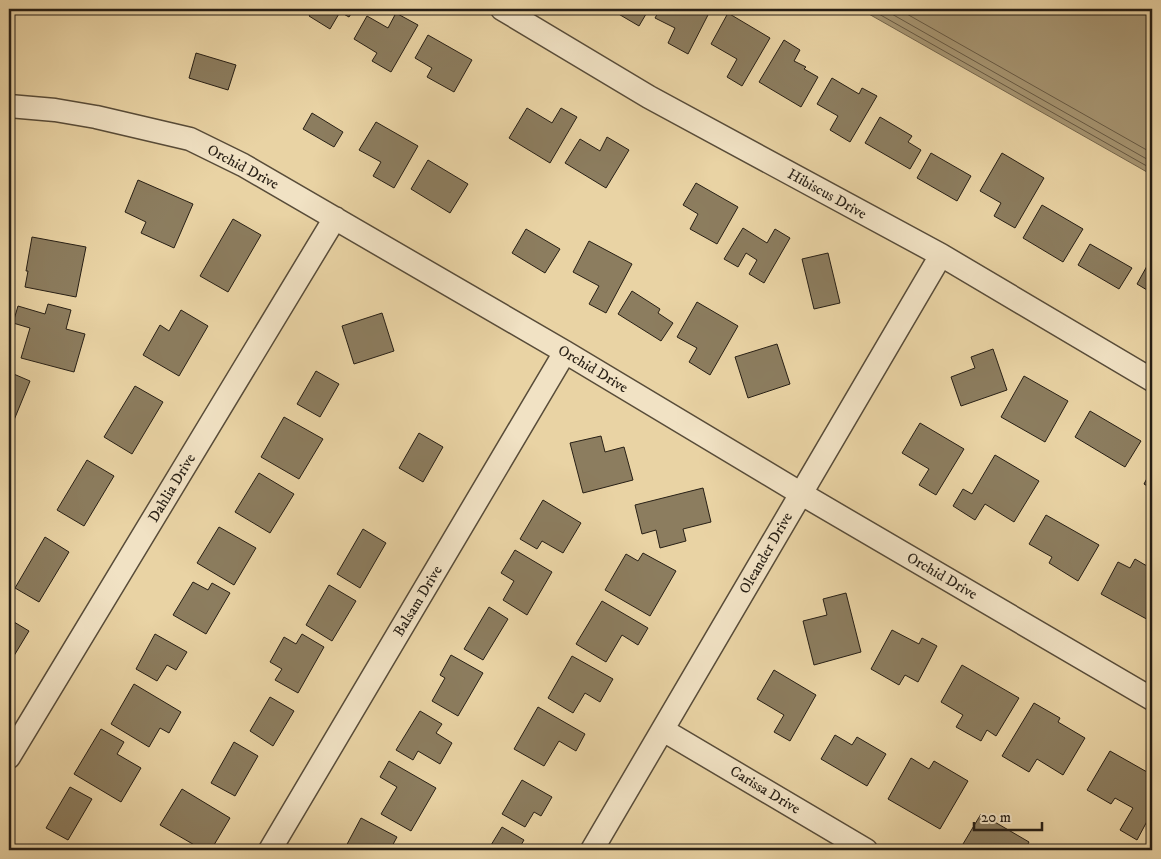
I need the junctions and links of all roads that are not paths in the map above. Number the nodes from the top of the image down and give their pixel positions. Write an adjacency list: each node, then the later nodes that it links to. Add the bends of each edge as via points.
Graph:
1 (502, 9): 4 (street, Hibiscus Drive, via 649,97)
2 (9, 106): 3 (street, Orchid Drive, via 96,117 190,139)
3 (335, 218): 5 (street, Orchid Drive); 10 (street, Dahlia Drive)
4 (941, 256): 6 (street, Hibiscus Drive); 7 (street, Oleander Drive)
5 (565, 352): 7 (street, Orchid Drive); 11 (street, Balsam Drive)
6 (1152, 380)
7 (800, 493): 8 (street, Orchid Drive); 9 (street, Oleander Drive)
8 (1152, 699)
9 (663, 730): 12 (street, Oleander Drive); 13 (street, Carissa Drive)
10 (9, 758)
11 (270, 850)
12 (592, 850)
13 (866, 850)

